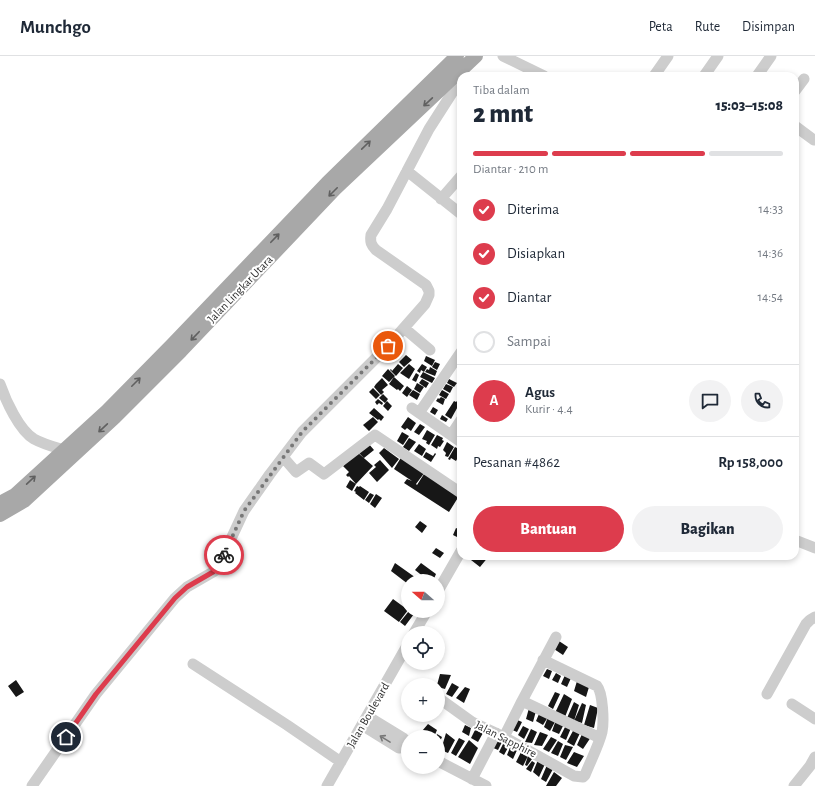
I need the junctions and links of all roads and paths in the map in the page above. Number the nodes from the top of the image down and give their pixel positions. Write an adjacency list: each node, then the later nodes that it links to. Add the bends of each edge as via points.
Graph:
1 (457, 56): 17 (main road, Jalan Lingkar Utara)
2 (503, 56): 10 (street)
3 (668, 56): 11 (street)
4 (718, 56): 12 (street)
5 (771, 56): 13 (street)
6 (473, 59): 8 (main road, Jalan Lingkar Utara, one-way to 8); 9 (street)
7 (457, 72): 17 (main road, Jalan Lingkar Utara, one-way to 17)
8 (458, 72)
9 (465, 72)
10 (536, 72)
11 (660, 72)
12 (707, 72)
13 (760, 72)
14 (804, 79): 16 (street)
15 (457, 85): 20 (street, via 429,129)
16 (799, 86)
17 (404, 117): 31 (main road, Jalan Lingkar Utara, one-way to 17, via 112,406 327,183); 35 (main road, Jalan Lingkar Utara, one-way to 35, via 115,417 24,501)
18 (799, 129): 19 (street)
19 (814, 140)
20 (407, 172): 22 (street); 24 (street, via 370,240 376,250 426,285 429,291 425,304)
21 (457, 181): 22 (street)
22 (441, 199): 23 (street)
23 (457, 211)
24 (404, 328): 25 (street); 32 (street, via 302,432)
25 (430, 350)
26 (457, 357): 29 (street, via 415,411)
27 (0, 384): 31 (street, via 4,396 28,434 35,440)
28 (457, 426): 29 (street)
29 (451, 435): 30 (street)
30 (457, 439)
31 (64, 450): 34 (main road, Jalan Lingkar Utara, one-way to 31, via 15,495)
32 (283, 457): 33 (street, via 296,472 310,463 324,474 375,435); 59 (street, via 244,511 217,569 187,587 175,598 96,694)
33 (457, 490)
34 (0, 503)
35 (0, 515)
36 (799, 542): 37 (street)
37 (815, 548)
38 (457, 558): 39 (street)
39 (445, 579)
40 (815, 617): 45 (street, via 806,624)
41 (556, 637): 43 (street)
42 (401, 656): 50 (street, Jalan Boulevard)
43 (543, 660): 46 (street); 53 (street, via 600,689)
44 (193, 664): 56 (street)
45 (767, 694)
46 (522, 701): 51 (street); 53 (street)
47 (445, 703): 51 (street, Jalan Sapphire, via 483,728)
48 (792, 704): 49 (street)
49 (815, 719)
50 (364, 720): 52 (street); 54 (street, one-way to 50); 56 (street, Jalan Boulevard)
51 (500, 735): 53 (street, Jalan Sapphire, via 580,777 585,775); 58 (street)
52 (401, 737)
53 (600, 738)
54 (401, 748)
55 (815, 758): 62 (street)
56 (341, 762): 60 (street, Jalan Boulevard)
57 (445, 765): 58 (street)
58 (472, 779): 61 (street)
59 (32, 786)
60 (327, 786)
61 (486, 786)
62 (794, 786)

